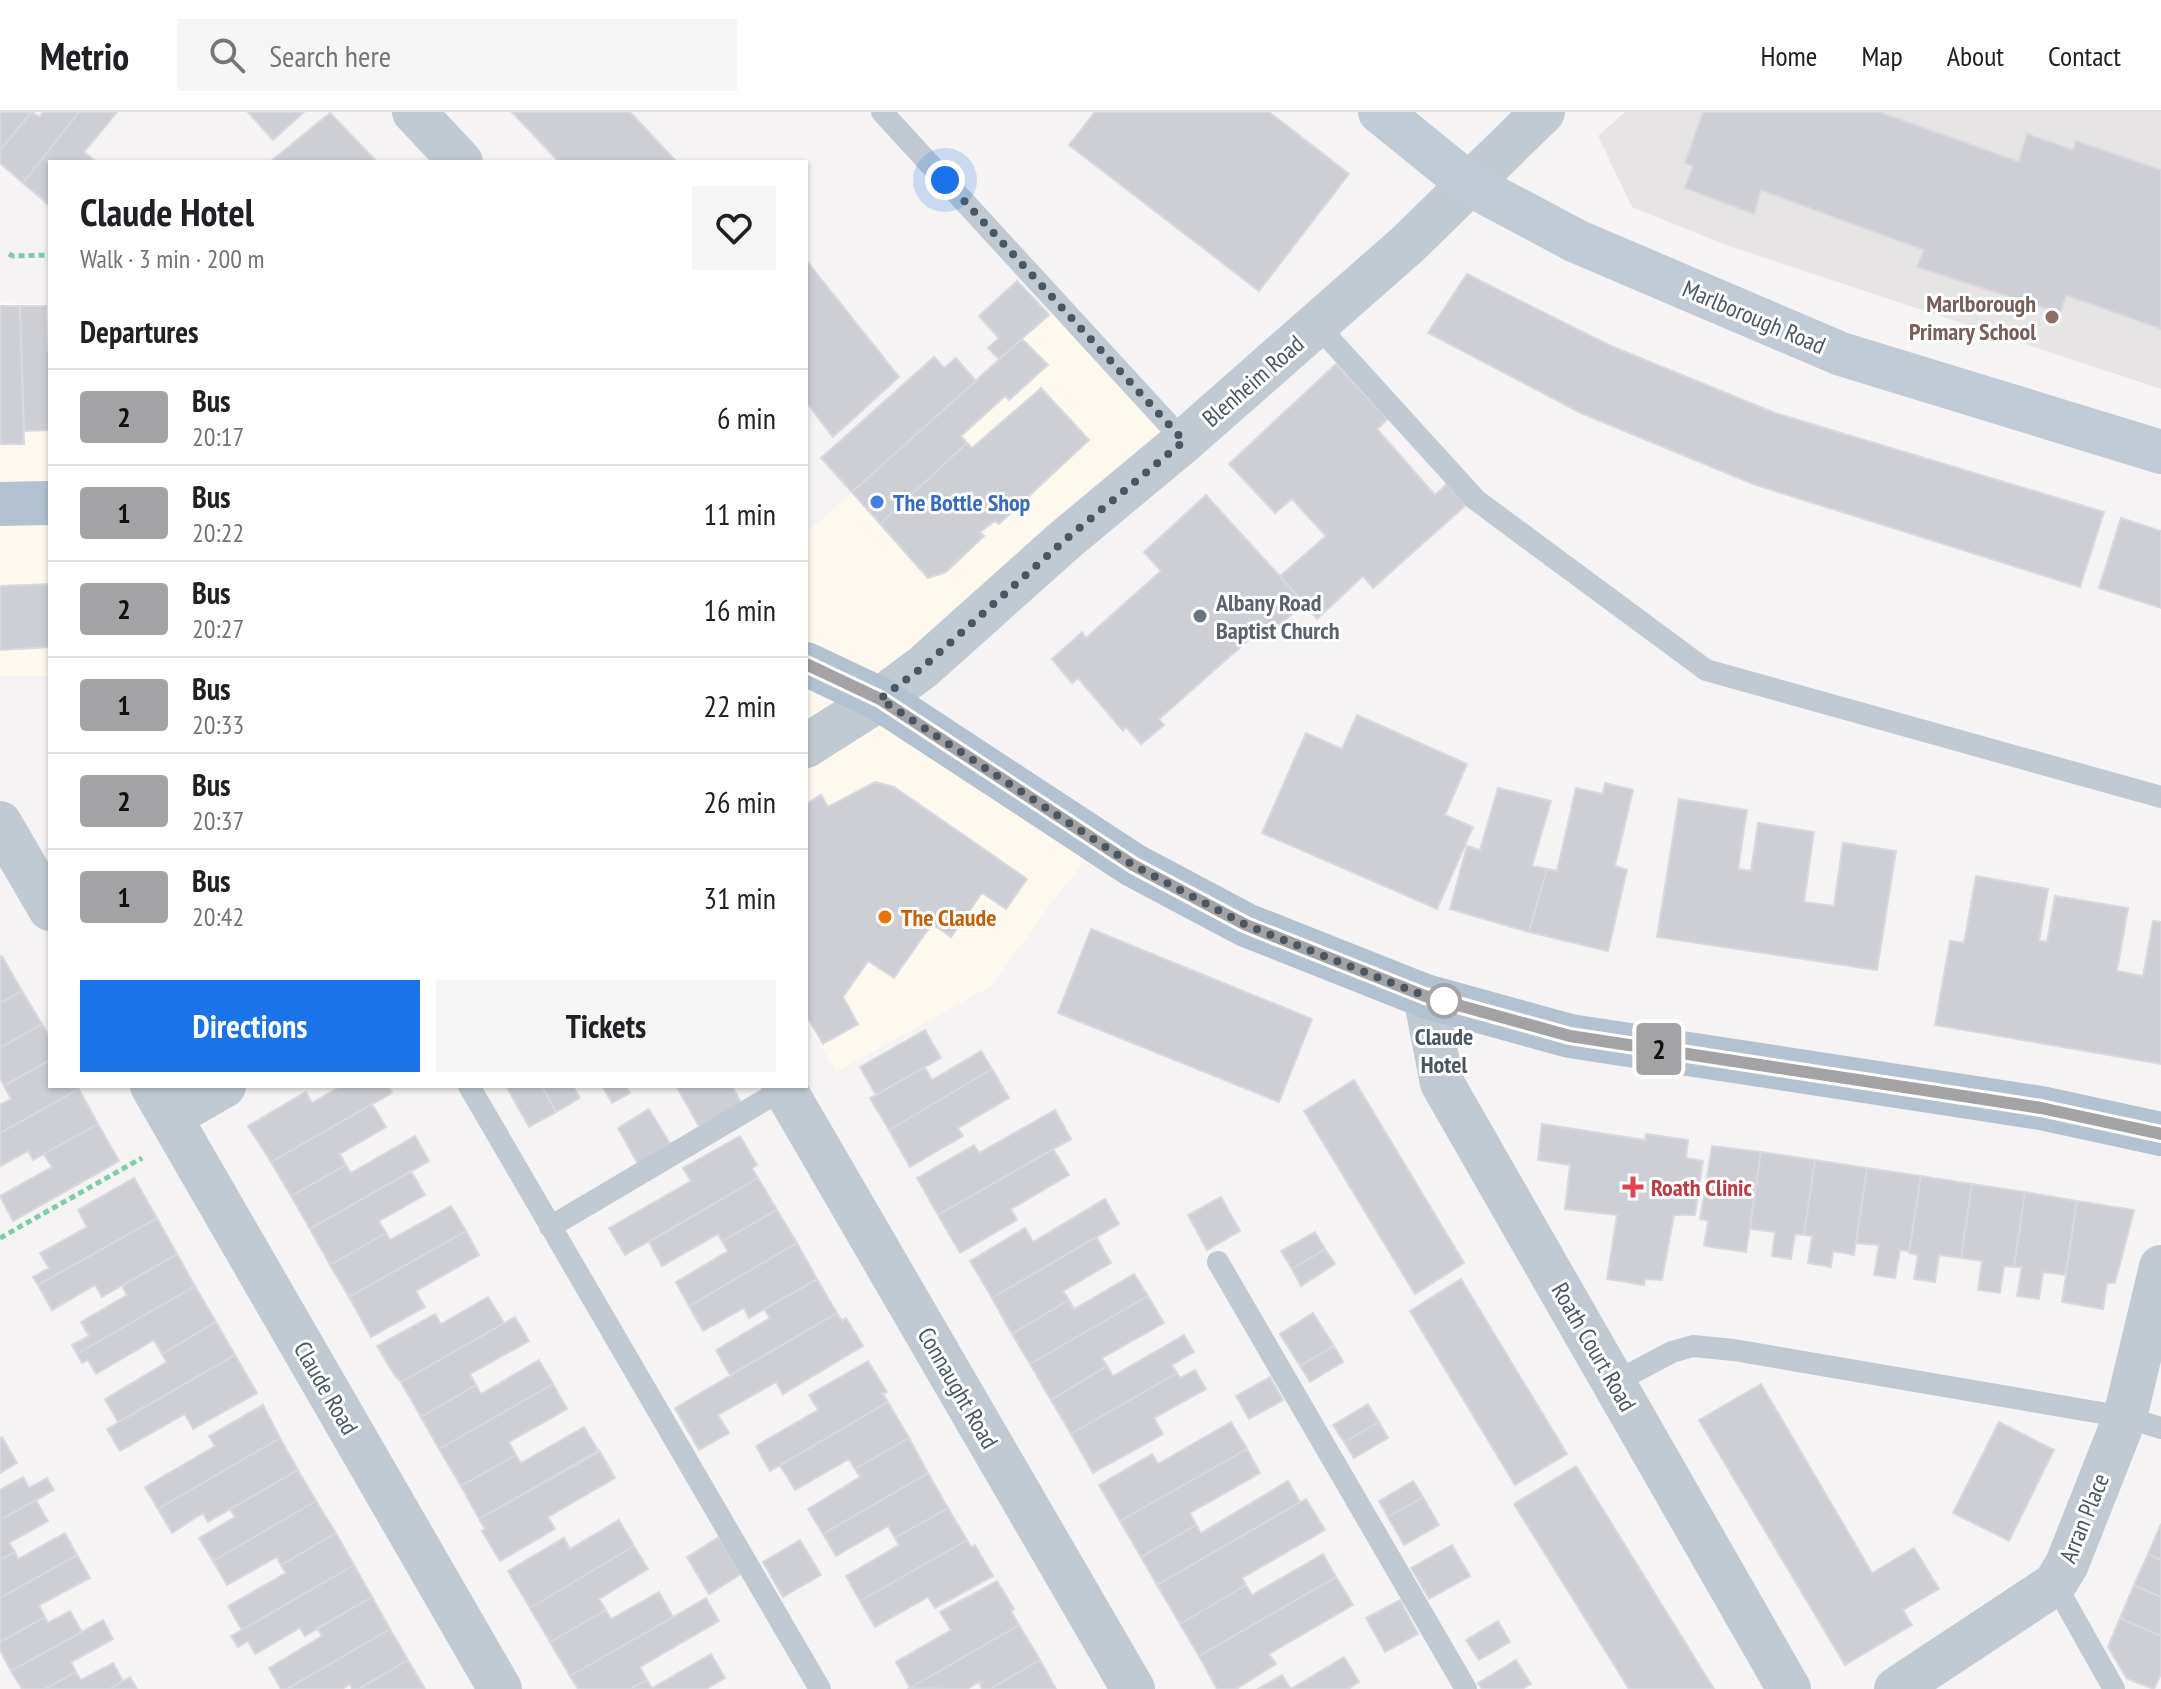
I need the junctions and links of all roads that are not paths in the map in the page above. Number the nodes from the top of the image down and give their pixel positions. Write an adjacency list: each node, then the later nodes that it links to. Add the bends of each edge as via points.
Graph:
1 (414, 112): 5 (street)
2 (882, 112): 8 (lane)
3 (1380, 112): 6 (street, Marlborough Road)
4 (1543, 112): 6 (street, Blenheim Road)
5 (459, 160)
6 (1469, 184): 7 (street, Blenheim Road); 9 (street, Marlborough Road, via 1576,241 1841,354)
7 (1317, 325): 8 (street, Blenheim Road); 15 (lane, via 1476,500 1706,670)
8 (1184, 441): 13 (street, Blenheim Road)
9 (2161, 452)
10 (48, 503): 11 (main road)
11 (0, 504)
12 (808, 665): 13 (main road)
13 (880, 699): 14 (street, Blenheim Road); 18 (main road, via 1133,865 1246,925)
14 (808, 745)
15 (2161, 797)
16 (0, 823): 17 (street)
17 (48, 906)
18 (1425, 996): 24 (main road, via 1570,1036 2041,1108); 28 (street, Roath Court Road, via 1442,1083)
19 (220, 1088): 23 (street)
20 (470, 1088): 25 (lane)
21 (782, 1088): 25 (lane)
22 (785, 1088): 33 (street, Connaught Road)
23 (168, 1113): 31 (street, Claude Road)
24 (2161, 1134)
25 (550, 1227): 32 (lane)
26 (1218, 1262): 34 (lane)
27 (2161, 1267): 29 (street, Arran Place)
28 (1615, 1382): 29 (lane, via 1693,1346); 35 (street, Roath Court Road)
29 (2143, 1423): 30 (street, Arran Place)
30 (2055, 1584): 36 (street, Arran Place); 37 (lane)
31 (500, 1689)
32 (820, 1689)
33 (1133, 1689)
34 (1466, 1689)
35 (1789, 1689)
36 (1896, 1689)
37 (2114, 1689)

